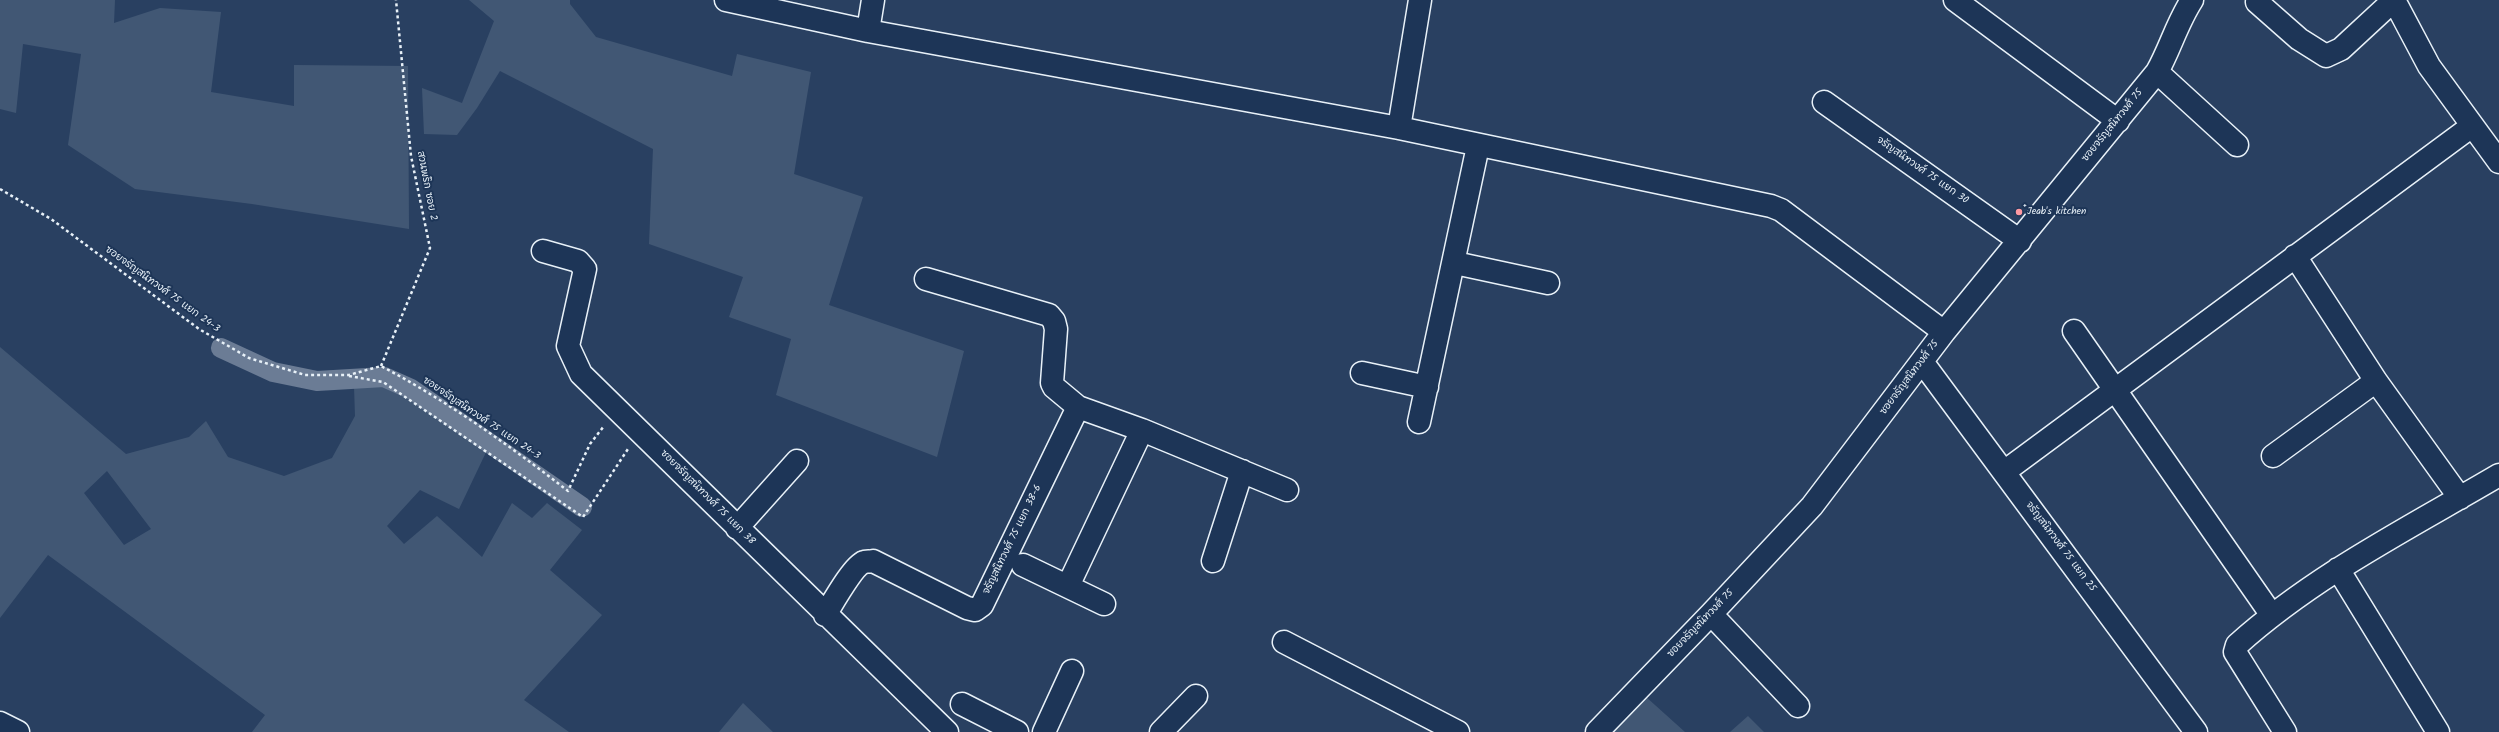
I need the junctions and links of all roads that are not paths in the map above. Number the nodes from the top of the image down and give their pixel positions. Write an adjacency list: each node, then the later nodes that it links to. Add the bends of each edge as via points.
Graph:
1 (726, 0): 8 (street)
2 (873, 0): 8 (street)
3 (1420, 0): 13 (street)
4 (1955, 0): 11 (street)
5 (2192, 0): 9 (street, ซอยจรัญสนิทวงศ์ 75, via 2175,28 2169,52)
6 (2394, 0): 7 (street, via 2341,49 2326,56 2299,39); 12 (street, via 2429,66)
7 (2258, 2)
8 (868, 31): 13 (street)
9 (2157, 72): 11 (street, ซอยจรัญสนิทวงศ์ 75); 14 (street)
10 (1824, 102): 17 (street, จรัญสนิทวงศ์ 75 แยก 30)
11 (2118, 120): 17 (street, ซอยจรัญสนิทวงศ์ 75)
12 (2472, 126): 16 (street); 19 (street)
13 (1399, 128): 15 (street)
14 (2237, 145)
15 (1478, 146): 20 (street); 24 (street, via 1771,206 1781,210)
16 (2499, 161)
17 (2020, 241): 24 (street, ซอยจรัญสนิทวงศ์ 75)
18 (543, 252): 40 (street, ซอยจรัญสนิทวงศ์ 75 แยก 38, via 578,261 586,272 569,348 581,374)
19 (2296, 256): 27 (street); 29 (street)
20 (1455, 263): 22 (street); 28 (street)
21 (926, 279): 30 (street, via 1049,315 1056,329 1052,383)
22 (1548, 283)
23 (2074, 331): 29 (street)
24 (1944, 332): 25 (street, ซอยจรัญสนิทวงศ์ 75)
25 (1923, 363): 36 (street, จรัญสนิทวงศ์ 75 แยก 25); 46 (street, ซอยจรัญสนิทวงศ์ 75, via 1812,506)
26 (1362, 373): 28 (street)
27 (2376, 381): 33 (street); 39 (street)
28 (1427, 387): 31 (street)
29 (2114, 391): 36 (street); 47 (street)
30 (1078, 407): 32 (street); 48 (street, จรัญสนิทวงศ์ 75 แยก 38-6, via 982,605 975,610 967,608 873,562 863,562)
31 (1419, 422)
32 (1142, 430): 35 (street); 44 (street)
33 (2273, 456)
34 (797, 461): 40 (street)
35 (1242, 472): 38 (street); 41 (street)
36 (2004, 472): 62 (street, จรัญสนิทวงศ์ 75 แยก 25)
37 (2499, 475): 39 (street)
38 (1287, 490)
39 (2460, 498): 43 (street)
40 (737, 528): 48 (street, ซอยจรัญสนิทวงศ์ 75 แยก 38)
41 (1213, 561)
42 (1023, 565): 44 (street)
43 (2338, 569): 47 (street); 64 (street)
44 (1068, 586): 45 (street)
45 (1104, 604)
46 (1711, 614): 53 (street); 61 (street, ซอยจรัญสนิทวงศ์ 75)
47 (2271, 614): 63 (street, via 2237,645 2235,652)
48 (825, 615): 56 (street, ซอยจรัญสนิทวงศ์ 75 แยก 38)
49 (1284, 642): 60 (street)
50 (1072, 671): 58 (street)
51 (1196, 696): 59 (street)
52 (962, 704): 57 (street)
53 (1798, 706)
54 (0, 723): 55 (street)
55 (18, 732)
56 (946, 732)
57 (1017, 732)
58 (1044, 732)
59 (1161, 732)
60 (1458, 732)
61 (1597, 732)
62 (2196, 732)
63 (2285, 732)
64 (2438, 732)

